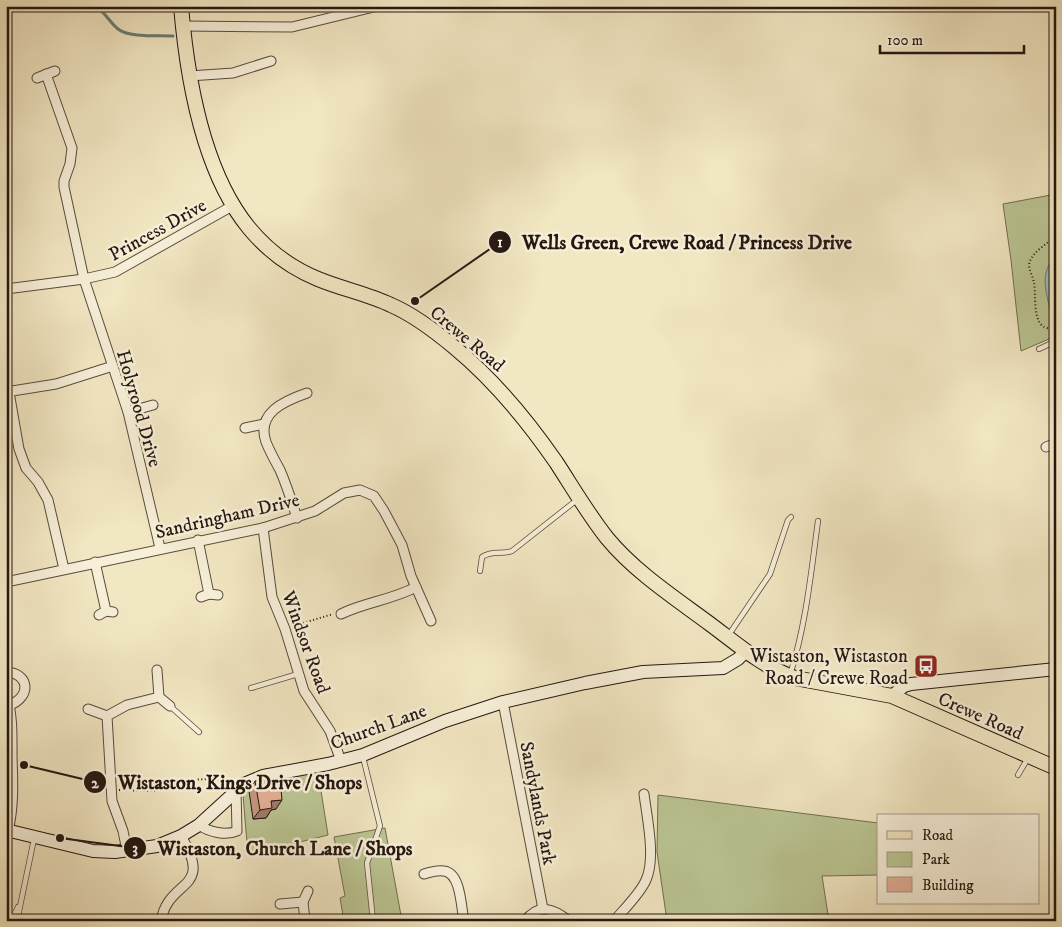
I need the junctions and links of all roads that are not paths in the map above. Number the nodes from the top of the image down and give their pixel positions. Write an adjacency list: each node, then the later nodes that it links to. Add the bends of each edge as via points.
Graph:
1 (181, 6): 3 (main road, Crewe Road)
2 (378, 6): 3 (street, via 292,27)
3 (183, 26): 5 (main road, Crewe Road)
4 (271, 61): 5 (street, via 233,73)
5 (189, 76): 7 (main road, Crewe Road, via 209,149)
6 (37, 78): 8 (street, Holyrood Drive, via 51,73 72,148 64,187)
7 (234, 205): 8 (street, Princess Drive, via 122,270); 21 (main road, Crewe Road, via 262,243 288,264 319,280 406,312 467,358 515,408)
8 (84, 279): 9 (street, Princess Drive); 12 (street, Holyrood Drive)
9 (6, 289)
10 (1056, 341): 11 (lane)
11 (1039, 349)
12 (113, 366): 13 (street, via 56,384); 16 (street, Holyrood Drive)
13 (8, 392): 29 (street, via 19,449 26,468 48,500)
14 (308, 393): 17 (street, via 273,411)
15 (153, 406): 16 (street)
16 (128, 412): 27 (street, Holyrood Drive)
17 (264, 424): 18 (street); 23 (street, via 266,442)
18 (245, 428)
19 (1056, 444): 20 (street)
20 (1046, 447)
21 (579, 498): 30 (lane, via 512,551 494,552 482,557); 37 (main road, Crewe Road, via 608,539 642,572)
22 (791, 517): 37 (lane, via 770,574)
23 (297, 518): 25 (street, Sandringham Drive); 32 (street, Sandringham Drive, via 344,493 353,490 368,492 380,503 398,537)
24 (818, 521): 43 (lane, via 805,618)
25 (263, 528): 26 (street, Sandringham Drive); 42 (street, Windsor Road, via 271,591)
26 (198, 540): 27 (street, Sandringham Drive); 33 (street)
27 (160, 548): 28 (street, Sandringham Drive)
28 (95, 562): 29 (street, Sandringham Drive); 34 (street)
29 (64, 569): 31 (street, Sandringham Drive)
30 (480, 571)
31 (6, 582)
32 (416, 587): 35 (street); 36 (street, Sandringham Drive)
33 (209, 595)
34 (106, 612)
35 (341, 614)
36 (431, 621)
37 (728, 637): 38 (main road, Crewe Road)
38 (746, 651): 43 (main road, Crewe Road); 48 (street, Church Lane, via 723,668 634,674)
39 (1056, 669): 46 (street, via 911,684)
40 (156, 670): 47 (street)
41 (6, 672): 49 (street, via 19,676 25,691 21,699)
42 (298, 674): 44 (lane); 57 (street, Windsor Road, via 308,699 330,731)
43 (790, 676): 46 (main road, Crewe Road)
44 (251, 688)
45 (6, 694): 49 (street)
46 (892, 696): 56 (main road, Crewe Road)
47 (159, 697): 50 (street); 52 (street, via 128,705)
48 (503, 702): 55 (street, Church Lane, via 445,721); 72 (street, Sandylands Park)
49 (10, 705): 54 (street)
50 (170, 706): 53 (lane)
51 (88, 709): 52 (street)
52 (107, 716): 66 (street, via 113,807 122,825)
53 (199, 732)
54 (9, 734): 63 (street, via 13,806)
55 (363, 755): 57 (street, Church Lane); 77 (lane, via 380,826 367,863)
56 (1028, 756): 58 (main road, Crewe Road); 59 (lane)
57 (341, 761): 60 (street, Church Lane, via 263,776)
58 (1056, 768)
59 (1018, 776)
60 (240, 788): 62 (street, Church Lane); 62 (street, via 237,831 212,832)
61 (644, 794): 81 (street, via 648,874 643,886)
62 (199, 825): 64 (street, Church Lane)
63 (7, 831): 65 (street, Church Lane)
64 (181, 836): 66 (street, Church Lane, via 157,846); 75 (street, via 192,856 194,868 186,885 168,900)
65 (34, 838): 66 (street, Church Lane, via 93,851); 69 (lane)
66 (127, 851)
67 (424, 874): 78 (street, via 442,870 453,875)
68 (308, 891): 70 (street)
69 (21, 902): 73 (lane); 74 (lane)
70 (303, 902): 71 (street); 76 (street)
71 (280, 904)
72 (543, 909): 79 (street, via 535,911); 80 (street, via 556,912)
73 (11, 921)
74 (17, 921)
75 (161, 921)
76 (304, 921)
77 (373, 921)
78 (464, 921)
79 (525, 921)
80 (569, 921)
81 (614, 921)

